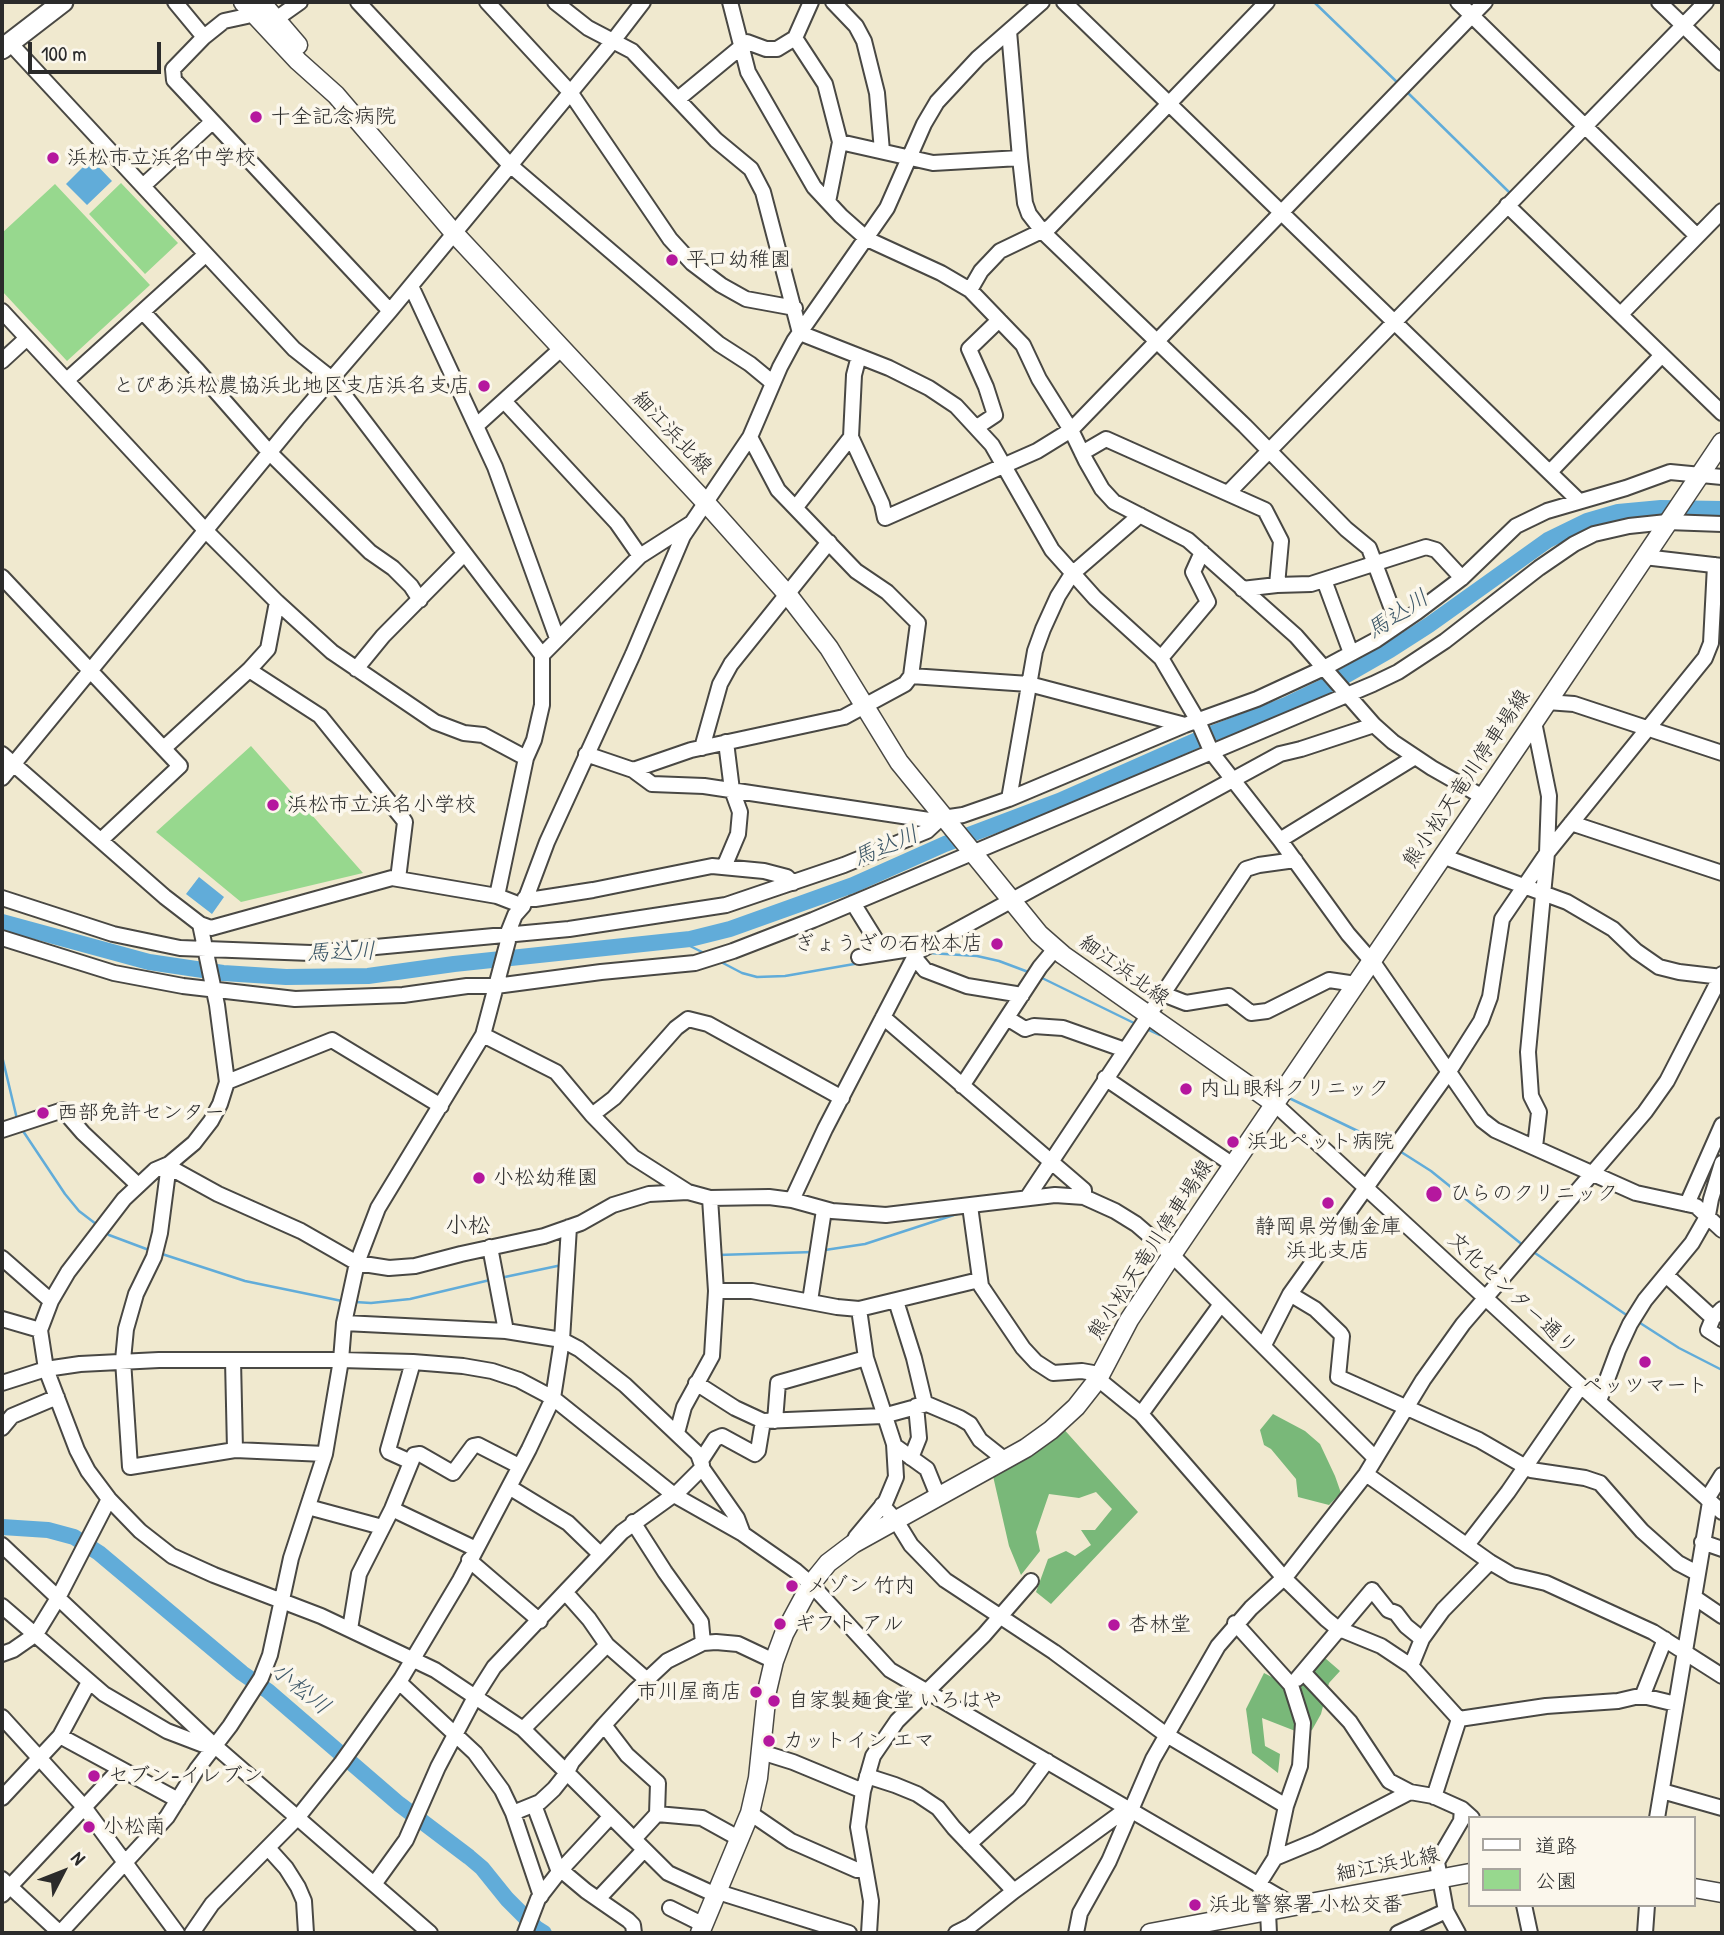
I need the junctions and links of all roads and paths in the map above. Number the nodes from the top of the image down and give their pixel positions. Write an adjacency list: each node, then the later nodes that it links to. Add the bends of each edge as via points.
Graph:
1 (43, 2): 27 (highway)
2 (63, 2): 27 (highway)
3 (175, 2): 24 (street)
4 (300, 2): 21 (street)
5 (358, 2): 40 (street)
6 (487, 2): 30 (street)
7 (555, 2): 26 (street, via 571,17)
8 (643, 2): 26 (street)
9 (730, 2): 28 (street)
10 (811, 2): 25 (street)
11 (832, 2): 37 (street, via 864,41 877,93)
12 (1042, 2): 23 (street)
13 (1064, 2): 33 (street)
14 (1267, 2): 33 (street)
15 (1458, 2): 20 (street)
16 (1486, 2): 20 (street)
17 (1659, 2): 22 (street)
18 (1706, 2): 22 (street)
19 (252, 5): 21 (main road, 細江浜北線); 24 (street, via 247,16 224,20); 31 (main road, 細江浜北線, via 298,61)
20 (1472, 16): 35 (street); 45 (street)
21 (276, 19): 31 (main road, 細江浜北線)
22 (1684, 25): 29 (street); 35 (street)
23 (1009, 31): 38 (street); 39 (street, via 937,102)
24 (204, 37): 34 (street, via 172,75)
25 (795, 38): 28 (street, via 777,49 747,42); 36 (street, via 825,83)
26 (613, 41): 30 (street); 32 (street, via 632,51)
27 (4, 42): 41 (street)
28 (740, 46): 32 (street); 42 (street, via 748,72 814,187)
29 (1722, 63)
30 (570, 92): 40 (street); 53 (street, via 670,239 692,263 746,299)
31 (335, 95): 47 (main road, 細江浜北線)
32 (678, 99): 53 (street, via 751,169 763,192)
33 (1169, 102): 45 (street); 46 (street)
34 (212, 122): 41 (street); 55 (street)
35 (1585, 125): 43 (street); 48 (street)
36 (840, 142): 37 (street); 42 (street)
37 (882, 151): 39 (street)
38 (1020, 158): 39 (street, via 943,163); 46 (street, via 1025,203)
39 (909, 159): 49 (street)
40 (510, 165): 47 (street); 69 (street, via 719,344)
41 (143, 186): 50 (street)
42 (828, 202): 49 (street)
43 (1507, 205): 57 (street); 59 (street)
44 (1722, 211): 48 (street)
45 (1281, 212): 59 (street); 62 (street)
46 (1043, 232): 52 (street, via 1000,251); 62 (street)
47 (454, 233): 51 (street); 63 (main road, 細江浜北線)
48 (1697, 236): 57 (street)
49 (867, 239): 52 (street); 60 (street)
50 (205, 255): 56 (street); 67 (street, via 295,349)
51 (411, 286): 55 (street); 72 (street)
52 (970, 290): 58 (street)
53 (795, 307): 60 (street)
54 (2, 311): 61 (street)
55 (390, 311): 67 (street)
56 (143, 312): 68 (street); 79 (street)
57 (1621, 314): 64 (street)
58 (999, 320): 73 (street, via 969,349 995,415); 74 (street, via 1023,345)
59 (1394, 321): 78 (street); 82 (street)
60 (800, 333): 65 (street); 69 (street)
61 (27, 338): 66 (street); 68 (street)
62 (1155, 342): 74 (street); 78 (street)
63 (562, 348): 70 (street); 87 (main road, 細江浜北線)
64 (1662, 355): 71 (street); 82 (street)
65 (859, 356): 73 (street, via 929,388 956,405); 76 (street)
66 (2, 361)
67 (332, 379): 79 (street); 96 (street)
68 (67, 380): 93 (street)
69 (773, 383): 75 (street)
70 (504, 401): 72 (street); 97 (street, via 617,523)
71 (1722, 413)
72 (476, 426): 111 (street)
73 (977, 427): 81 (street)
74 (1071, 430): 80 (street); 81 (street)
75 (750, 437): 87 (street); 88 (street, via 778,490)
76 (851, 437): 81 (street, via 883,504 885,518); 88 (street)
77 (1722, 442): 83 (main road, 熊小松天竜川停車場線)
78 (1269, 451): 85 (street); 99 (street, via 1369,548)
79 (270, 453): 93 (street); 108 (street, via 370,552 393,568)
80 (1082, 453): 85 (street, via 1106,439); 89 (street, via 1114,502)
81 (1004, 465): 101 (street, via 1052,550)
82 (1550, 472): 86 (street)
83 (1699, 475): 84 (street); 86 (street, via 1670,472); 90 (main road, 熊小松天竜川停車場線)
84 (1722, 477)
85 (1228, 493): 105 (street, via 1265,510 1282,541)
86 (1578, 500): 103 (street, via 1516,526)
87 (707, 504): 91 (street); 107 (main road, 細江浜北線)
88 (796, 507): 94 (street)
89 (1140, 515): 95 (street); 101 (street)
90 (1669, 520): 92 (street); 98 (main road, 熊小松天竜川停車場線); 121 (street, via 1594,534 1574,544 1436,647 1398,672)
91 (690, 524): 97 (street); 134 (street)
92 (1722, 524)
93 (206, 531): 109 (street); 117 (street)
94 (829, 542): 107 (street); 119 (street, via 918,623)
95 (1202, 552): 106 (street); 114 (street, via 1193,572 1208,602)
96 (464, 554): 108 (street); 113 (street)
97 (640, 556): 111 (street)
98 (1644, 557): 100 (street); 122 (main road, 熊小松天竜川停車場線)
99 (1374, 565): 103 (street, via 1431,547); 104 (street); 110 (street)
100 (1719, 566): 127 (street, via 1710,648)
101 (1072, 574): 114 (street); 120 (street, via 1042,629)
102 (2, 577): 117 (street)
103 (1462, 578): 110 (street)
104 (1324, 580): 105 (street); 112 (street)
105 (1277, 585): 106 (street)
106 (1242, 589): 118 (street, via 1296,636)
107 (788, 595): 123 (main road, 細江浜北線); 130 (street, via 731,664 720,684)
108 (420, 600): 115 (street)
109 (277, 602): 115 (street); 116 (street, via 268,649)
110 (1398, 625): 112 (street)
111 (556, 638): 113 (street)
112 (1352, 653): 118 (street)
113 (542, 655): 136 (street, via 542,705)
114 (1161, 658): 125 (street)
115 (356, 669): 136 (street, via 435,722 483,735)
116 (249, 670): 129 (street); 154 (street, via 320,716 403,819)
117 (91, 671): 129 (street); 137 (street)
118 (1327, 671): 121 (street); 125 (street)
119 (911, 676): 120 (street); 123 (street)
120 (1029, 684): 125 (street); 143 (street)
121 (1349, 694): 126 (street); 131 (street)
122 (1548, 702): 124 (main road, 熊小松天竜川停車場線); 127 (street, via 1574,704)
123 (865, 706): 128 (street, via 844,717); 144 (main road, 細江浜北線, via 899,762)
124 (1534, 722): 142 (main road, 熊小松天竜川停車場線); 149 (street, via 1549,796)
125 (1195, 724): 131 (street); 143 (street)
126 (1374, 725): 135 (street); 140 (street, via 1280,754)
127 (1648, 727): 132 (street); 145 (street)
128 (726, 742): 130 (street); 141 (street)
129 (164, 748): 146 (street, via 180,766)
130 (702, 748): 138 (street)
131 (1212, 752): 140 (street); 148 (street)
132 (1722, 753)
133 (2, 754): 137 (street)
134 (586, 754): 138 (street); 161 (street)
135 (1415, 757): 142 (street); 147 (street)
136 (526, 758): 158 (street)
137 (14, 764): 139 (street); 146 (street)
138 (633, 771): 141 (street, via 652,783)
139 (2, 778)
140 (1232, 781): 147 (street); 160 (street)
141 (732, 790): 144 (street); 152 (street, via 740,812 738,834)
142 (1483, 797): 150 (main road, 熊小松天竜川停車場線)
143 (1009, 799): 144 (street)
144 (946, 819): 148 (main road, 細江浜北線); 155 (street, via 927,831)
145 (1571, 823): 149 (street); 153 (street)
146 (101, 840): 163 (street)
147 (1280, 840): 151 (street)
148 (972, 851): 160 (main road, 細江浜北線); 162 (street)
149 (1547, 853): 156 (street); 157 (street)
150 (1442, 856): 156 (street); 171 (main road, 熊小松天竜川停車場線)
151 (1295, 860): 171 (street); 176 (street, via 1246,869)
152 (724, 867): 155 (street, via 764,871); 161 (street)
153 (1722, 873)
154 (398, 879): 158 (street); 163 (street, via 211,928)
155 (793, 883): 165 (street, via 681,914)
156 (1525, 888): 157 (street); 183 (street, via 1502,919 1490,997 1481,1021)
157 (1542, 894): 172 (street, via 1567,902 1613,929 1659,967); 193 (street, via 1528,1052 1531,1096 1539,1112)
158 (497, 896): 161 (street)
159 (2, 898): 166 (street, via 113,934)
160 (1011, 900): 167 (main road, 細江浜北線); 169 (street)
161 (524, 902): 165 (street)
162 (853, 902): 168 (street); 173 (street, via 695,963)
163 (200, 924): 166 (street)
164 (2, 938): 175 (street, via 114,973)
165 (507, 938): 166 (street, via 312,953); 173 (street)
166 (205, 949): 175 (street)
167 (1055, 950): 177 (street); 180 (main road, 細江浜北線)
168 (884, 953): 169 (street); 170 (street)
169 (918, 953): 177 (street, via 925,970 967,986); 178 (street)
170 (859, 957)
171 (1372, 962): 174 (main road, 熊小松天竜川停車場線); 183 (street)
172 (1722, 976): 198 (street, via 1667,1081)
173 (497, 984): 175 (street, via 344,999); 181 (street)
174 (1356, 984): 176 (street, via 1329,980 1267,1011 1251,1013 1228,996 1186,1003); 188 (main road, 熊小松天竜川停車場線)
175 (214, 990): 185 (street)
176 (1163, 994): 180 (street)
177 (1022, 995): 179 (street)
178 (883, 1017): 186 (street); 187 (street)
179 (1007, 1018): 182 (street, via 1025,1029 1063,1028); 186 (street)
180 (1144, 1023): 182 (street); 188 (main road, 細江浜北線)
181 (483, 1035): 189 (street); 190 (street, via 556,1072)
182 (1125, 1050): 184 (street)
183 (1448, 1073): 193 (street, via 1482,1120); 200 (street)
184 (1105, 1078): 194 (street); 196 (street)
185 (227, 1082): 189 (street, via 332,1040); 197 (street, via 211,1121)
186 (962, 1086): 194 (street)
187 (842, 1098): 190 (street, via 708,1024 688,1019); 205 (street)
188 (1275, 1104): 196 (main road, 熊小松天竜川停車場線); 200 (street, 文化センター通り)
189 (441, 1106): 215 (street, via 378,1208)
190 (593, 1115): 201 (street, via 633,1157)
191 (1722, 1125): 206 (street)
192 (10, 1126): 199 (street, via 63,1110)
193 (1535, 1147): 198 (street)
194 (1050, 1163): 202 (street, via 1084,1190); 204 (street)
195 (1722, 1163): 209 (street)
196 (1233, 1165): 213 (main road, 熊小松天竜川停車場線)
197 (169, 1166): 199 (street, via 155,1170); 215 (street); 235 (street, via 155,1251 130,1311)
198 (1591, 1173): 206 (street, via 1636,1193); 220 (street)
199 (138, 1185): 221 (street, via 68,1272)
200 (1365, 1187): 219 (street); 220 (street, 文化センター通り)
201 (688, 1192): 203 (street); 210 (street, via 649,1195 613,1205)
202 (1084, 1197): 204 (street); 213 (street, via 1136,1224)
203 (710, 1198): 205 (street); 218 (street)
204 (1027, 1198): 207 (street)
205 (792, 1200): 208 (street)
206 (1687, 1204): 209 (street)
207 (970, 1206): 208 (street, via 895,1215); 217 (street)
208 (824, 1210): 222 (street)
209 (1708, 1215): 211 (street); 216 (street)
210 (569, 1227): 212 (street); 232 (street)
211 (1722, 1230)
212 (490, 1247): 215 (street, via 415,1266); 230 (street)
213 (1172, 1255): 224 (street); 240 (main road, 熊小松天竜川停車場線, via 1129,1320)
214 (2, 1258): 221 (street)
215 (356, 1263): 228 (street)
216 (1666, 1275): 226 (street); 246 (street, via 1634,1319)
217 (979, 1280): 223 (street); 240 (street, via 1036,1362 1052,1373 1083,1371)
218 (716, 1291): 222 (street); 242 (street, via 712,1356)
219 (1290, 1294): 233 (street); 248 (street, via 1340,1332 1338,1377)
220 (1485, 1297): 243 (street, 文化センター通り); 248 (street, via 1441,1352)
221 (51, 1301): 229 (street)
222 (810, 1301): 225 (street)
223 (896, 1301): 225 (street); 247 (street, via 914,1358)
224 (1221, 1304): 233 (street); 249 (street)
225 (859, 1308): 234 (street)
226 (1718, 1314): 231 (street, via 1708,1330)
227 (2, 1319): 229 (street)
228 (344, 1323): 230 (street); 237 (street)
229 (40, 1330): 239 (street)
230 (506, 1331): 232 (street)
231 (1722, 1339)
232 (562, 1340): 245 (street); 253 (street, via 625,1385)
233 (1264, 1345): 258 (street)
234 (866, 1358): 250 (street); 251 (street, via 778,1383)
235 (123, 1360): 236 (street); 239 (street); 255 (street, via 130,1467)
236 (233, 1360): 237 (street); 255 (street)
237 (341, 1360): 238 (street); 256 (street)
238 (413, 1362): 245 (street, via 492,1371); 260 (street, via 388,1450)
239 (46, 1369): 241 (street); 244 (street)
240 (1099, 1377): 249 (street); 259 (main road, 熊小松天竜川停車場線, via 1051,1430)
241 (2, 1383)
242 (696, 1383): 251 (street, via 735,1408); 253 (street)
243 (1581, 1386): 246 (street, 文化センター通り); 263 (street)
244 (57, 1396): 252 (street, via 12,1416); 269 (street, via 77,1450)
245 (553, 1398): 262 (street); 267 (street)
246 (1599, 1401): 270 (street, 文化センター通り)
247 (921, 1405): 250 (street); 257 (street, via 919,1438); 259 (street, via 970,1424 980,1440)
248 (1407, 1408): 258 (street); 263 (street, via 1479,1440)
249 (1141, 1414): 288 (street)
250 (883, 1416): 251 (street); 254 (street)
251 (769, 1420): 261 (street, via 755,1454 722,1436 715,1439)
252 (2, 1428)
253 (677, 1433): 261 (street)
254 (895, 1446): 257 (street); 271 (street, via 896,1477)
255 (235, 1450): 256 (street)
256 (326, 1454): 272 (street)
257 (912, 1458): 268 (street, via 926,1469)
258 (1376, 1458): 264 (street)
259 (1004, 1459): 268 (main road, 熊小松天竜川停車場線)
260 (411, 1461): 262 (street, via 420,1454 453,1473 475,1445); 273 (street)
261 (702, 1464): 267 (street); 278 (street)
262 (519, 1466): 266 (street)
263 (1525, 1467): 282 (street); 287 (street, via 1600,1483 1643,1531 1678,1563)
264 (1366, 1474): 282 (street); 288 (street)
265 (1722, 1475): 270 (street)
266 (509, 1487): 284 (street); 285 (street, via 568,1523)
267 (674, 1495): 276 (street); 278 (street)
268 (938, 1496): 275 (main road, 熊小松天竜川停車場線)
269 (109, 1499): 293 (street); 294 (street, via 172,1556)
270 (1709, 1500): 274 (street, 文化センター通り); 279 (street)
271 (882, 1505): 275 (street); 280 (street)
272 (308, 1507): 277 (street); 294 (street)
273 (392, 1509): 277 (street); 284 (street)
274 (1722, 1512)
275 (895, 1519): 280 (main road, 熊小松天竜川停車場線); 296 (street, via 911,1545 945,1580)
276 (633, 1522): 285 (street); 305 (street, via 701,1622)
277 (382, 1527): 300 (street, via 359,1574)
278 (743, 1534): 290 (street)
279 (1702, 1542): 283 (street); 287 (street)
280 (853, 1544): 290 (main road, 熊小松天竜川停車場線)
281 (2, 1545): 293 (street)
282 (1467, 1545): 286 (street)
283 (1722, 1549)
284 (472, 1554): 298 (street); 309 (street)
285 (600, 1554): 291 (street)
286 (1490, 1562): 303 (street); 304 (street)
287 (1697, 1573): 292 (street)
288 (1284, 1578): 299 (street); 301 (street)
289 (1031, 1581): 296 (street)
290 (811, 1584): 310 (main road, 熊小松天竜川停車場線); 318 (street, via 886,1667)
291 (566, 1593): 298 (street); 306 (street)
292 (1694, 1597): 297 (street); 307 (street)
293 (58, 1598): 302 (street); 329 (street)
294 (280, 1600): 300 (street); 329 (street, via 270,1655 258,1684)
295 (2, 1606): 302 (street)
296 (1001, 1616): 318 (street); 326 (street)
297 (1722, 1616)
298 (540, 1620): 319 (street, via 494,1667)
299 (1235, 1623): 317 (street); 326 (street)
300 (350, 1629): 309 (street)
301 (1338, 1629): 303 (street, via 1372,1590); 311 (street, via 1381,1646); 312 (street)
302 (36, 1634): 308 (street); 315 (street)
303 (1422, 1639): 311 (street)
304 (1665, 1639): 307 (street); 320 (street)
305 (704, 1643): 310 (street, via 738,1644); 314 (street, via 667,1661)
306 (607, 1645): 314 (street); 325 (street)
307 (1685, 1652): 313 (street); 321 (street)
308 (2, 1654)
309 (413, 1659): 316 (street); 319 (street)
310 (774, 1661): 330 (main road, 熊小松天竜川停車場線)
311 (1411, 1666): 323 (street)
312 (1303, 1672): 317 (street); 337 (street, via 1350,1722 1389,1781)
313 (1722, 1676)
314 (647, 1680): 324 (street)
315 (89, 1682): 327 (street); 329 (street, via 167,1731)
316 (399, 1682): 328 (street); 351 (street)
317 (1291, 1685): 342 (street, via 1303,1734 1300,1766)
318 (926, 1692): 332 (street); 335 (street, via 883,1739)
319 (475, 1697): 325 (street); 328 (street)
320 (1642, 1697): 321 (street); 323 (street)
321 (1676, 1704): 336 (street)
322 (2, 1717): 331 (street)
323 (1459, 1719): 338 (street)
324 (604, 1725): 334 (street); 349 (street, via 627,1755 658,1783)
325 (523, 1729): 334 (street)
326 (1165, 1734): 342 (street); 345 (street)
327 (60, 1736): 331 (street); 333 (street)
328 (455, 1736): 346 (street, via 475,1753); 364 (street, via 406,1840)
329 (215, 1746): 340 (street); 351 (street)
330 (761, 1752): 335 (street); 347 (main road, 熊小松天竜川停車場線)
331 (40, 1757): 339 (street); 343 (street)
332 (1047, 1761): 345 (street); 355 (street, via 1019,1799)
333 (120, 1769): 340 (street); 343 (street)
334 (566, 1774): 341 (street); 352 (street)
335 (865, 1784): 355 (street, via 895,1784 932,1803); 360 (street, via 858,1827)
336 (1662, 1791): 344 (street); 350 (street)
337 (1410, 1792): 338 (street); 358 (street)
338 (1434, 1797): 348 (street)
339 (2, 1798)
340 (178, 1800): 359 (street)
341 (534, 1805): 346 (street); 361 (street)
342 (1286, 1806): 358 (street)
343 (84, 1807): 359 (street); 366 (street)
344 (1722, 1808)
345 (1130, 1809): 365 (street); 368 (street); 390 (street, via 1109,1861 1080,1913)
346 (513, 1813): 371 (street)
347 (750, 1813): 354 (main road, 熊小松天竜川停車場線); 360 (street, via 791,1840)
348 (1467, 1813): 363 (street, via 1437,1862)
349 (657, 1814): 353 (street); 354 (street, via 702,1818)
350 (1657, 1816)
351 (298, 1817): 356 (street); 364 (street)
352 (610, 1817): 353 (street); 361 (street)
353 (634, 1839): 357 (street)
354 (740, 1839): 370 (main road, 熊小松天竜川停車場線)
355 (969, 1844): 368 (street)
356 (268, 1847): 384 (street, via 212,1904); 385 (street, via 298,1886)
357 (644, 1850): 370 (street, via 668,1873); 372 (street)
358 (1275, 1858): 365 (street)
359 (125, 1861): 382 (street); 383 (street)
360 (865, 1870): 388 (street, via 872,1901)
361 (560, 1871): 371 (street); 372 (street)
362 (1468, 1873): 363 (main road, 細江浜北線)
363 (1440, 1878): 373 (main road, 細江浜北線); 377 (street)
364 (374, 1883): 381 (street)
365 (1258, 1885): 373 (street)
366 (5, 1887): 382 (street)
367 (1696, 1888): 369 (main road)
368 (1014, 1891): 389 (street)
369 (1722, 1893)
370 (717, 1894): 380 (main road, 熊小松天竜川停車場線); 387 (street)
371 (541, 1896): 379 (street)
372 (598, 1899): 386 (street, via 628,1920)
373 (1295, 1906): 378 (main road, 細江浜北線)
374 (1524, 1907): 395 (street)
375 (1647, 1907): 396 (street)
376 (670, 1908): 380 (street)
377 (1446, 1911): 393 (street); 394 (street)
378 (1268, 1912): 391 (main road, 細江浜北線); 392 (street)
379 (528, 1926)
380 (702, 1929)
381 (421, 1930)
382 (60, 1933)
383 (177, 1933)
384 (192, 1933)
385 (306, 1933)
386 (634, 1933)
387 (849, 1933)
388 (869, 1933)
389 (956, 1933)
390 (1076, 1933)
391 (1150, 1933)
392 (1269, 1933)
393 (1398, 1933)
394 (1458, 1933)
395 (1530, 1933)
396 (1645, 1933)

